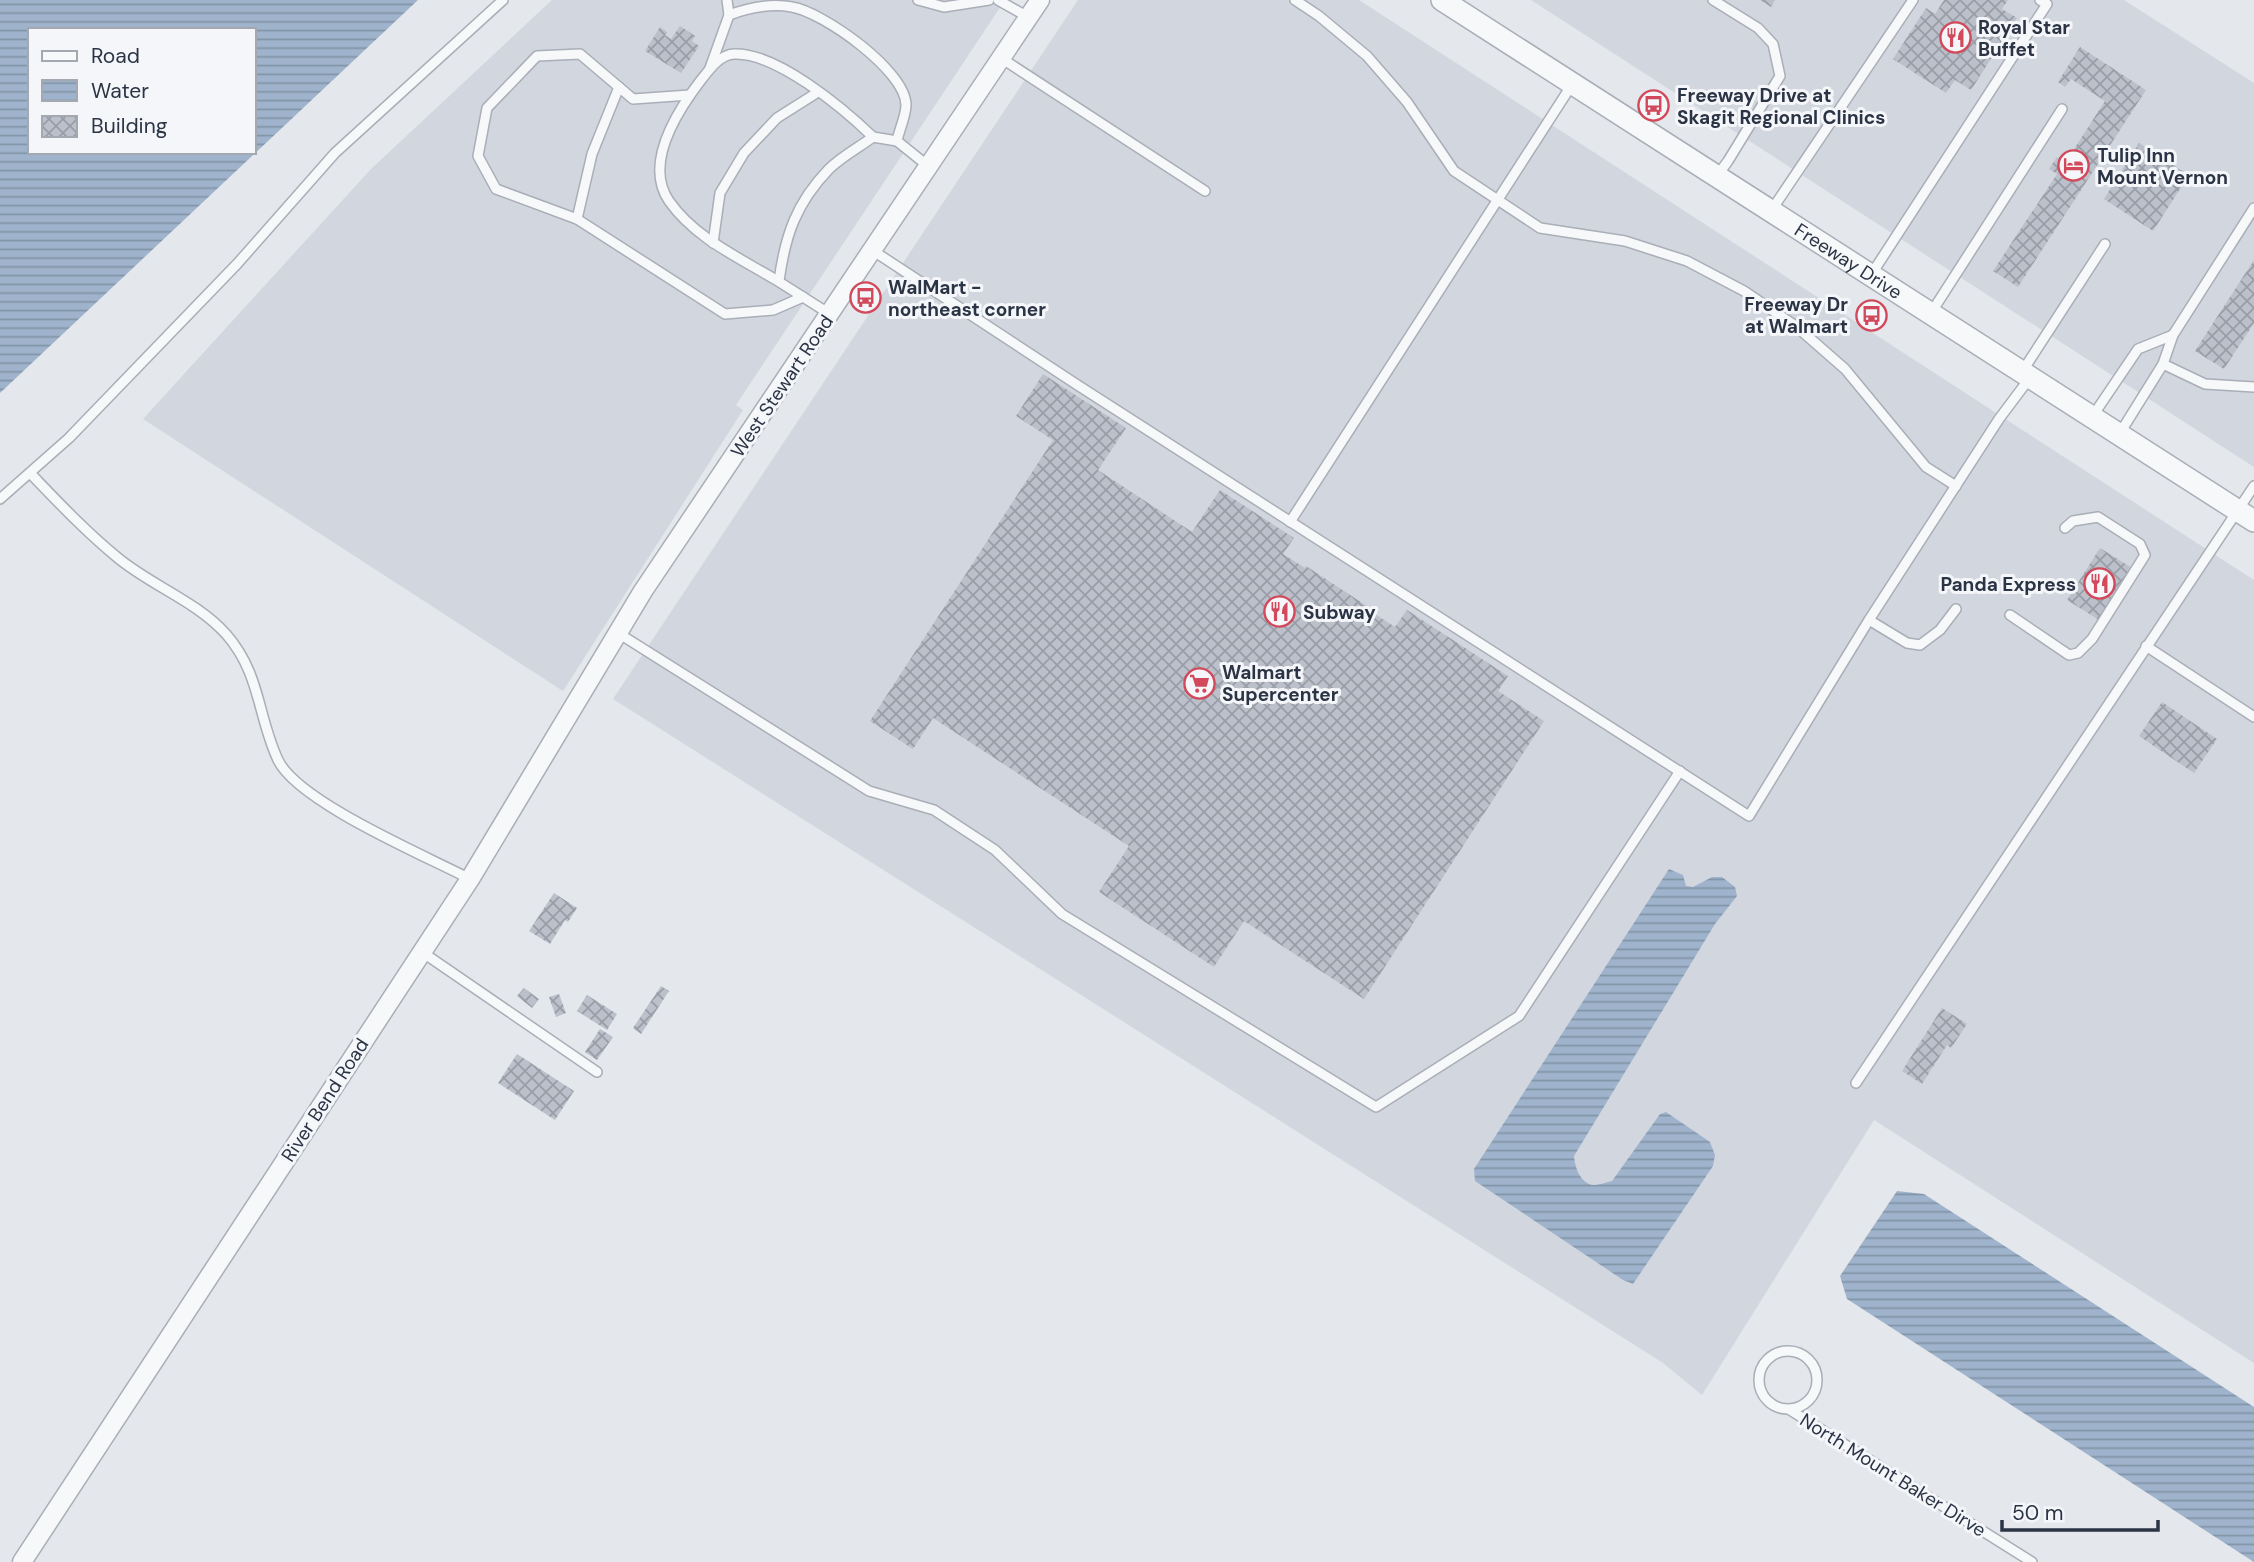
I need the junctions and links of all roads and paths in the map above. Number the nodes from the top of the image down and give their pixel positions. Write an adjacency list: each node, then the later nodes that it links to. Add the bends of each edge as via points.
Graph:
1 (503, 0): 44 (lane, via 335,153 237,264)
2 (727, 0): 12 (lane)
3 (918, 0): 4 (lane, via 944,7)
4 (989, 0)
5 (998, 0): 13 (lane)
6 (1040, 0): 13 (street, West Stewart Road)
7 (1295, 0): 26 (lane, via 1367,56 1407,102 1454,172)
8 (1713, 0): 24 (lane, via 1758,28 1773,44 1780,76)
9 (1913, 0): 28 (lane)
10 (2040, 0): 33 (lane, via 2047,4)
11 (1449, 2): 16 (street, Freeway Drive)
12 (729, 15): 15 (lane); 22 (lane, via 793,6 860,45 896,79 906,103)
13 (1028, 18): 14 (street, West Stewart Road)
14 (1001, 58): 23 (street, West Stewart Road); 25 (lane)
15 (709, 69): 18 (lane, via 731,54 753,56); 19 (lane)
16 (1573, 83): 24 (street, Freeway Drive); 26 (lane)
17 (619, 88): 19 (lane, via 632,99); 29 (lane, via 592,154); 29 (lane, via 580,54 537,56 487,108 478,156 496,189)
18 (818, 92): 21 (lane); 30 (lane, via 777,118 744,153 720,193)
19 (690, 95): 30 (lane, via 672,124 660,178 667,198 683,219)
20 (2062, 109): 36 (lane)
21 (873, 137): 22 (lane); 34 (lane, via 830,168 809,193 791,222)
22 (897, 141): 23 (lane)
23 (928, 166): 32 (street, West Stewart Road)
24 (1717, 176): 28 (street, Freeway Drive)
25 (1205, 191)
26 (1497, 200): 45 (lane, via 1540,228 1637,245 1687,261 1744,291 1797,327 1845,369 1926,467); 49 (lane)
27 (2254, 208): 38 (lane)
28 (1771, 211): 33 (street, Freeway Drive)
29 (577, 219): 35 (lane, via 725,314 773,310)
30 (713, 243): 34 (lane)
31 (2105, 244): 40 (lane)
32 (872, 250): 37 (street, West Stewart Road); 49 (lane)
33 (1871, 275): 36 (street, Freeway Drive)
34 (779, 281): 35 (lane)
35 (803, 297): 37 (lane)
36 (1931, 313): 40 (street, Freeway Drive)
37 (830, 314): 54 (street, West Stewart Road)
38 (2173, 335): 39 (lane); 42 (lane, via 2137,349)
39 (2163, 364): 41 (lane, via 2205,384); 43 (lane)
40 (2026, 374): 42 (street, Freeway Drive); 45 (lane)
41 (2254, 387)
42 (2092, 417): 43 (street, Freeway Drive)
43 (2119, 434): 48 (street, Freeway Drive)
44 (30, 473): 47 (lane); 58 (lane, via 119,559 193,606 224,632 243,655 257,688 279,763 310,793 357,822)
45 (1956, 486): 53 (lane)
46 (2254, 486): 48 (lane)
47 (0, 499)
48 (2245, 516): 55 (lane)
49 (1290, 522): 57 (lane)
50 (2065, 528): 52 (lane, via 2073,521 2098,517 2140,544 2145,555 2078,653 2069,655)
51 (1956, 609): 53 (lane, via 1940,630 1920,645 1907,643)
52 (2010, 615)
53 (1870, 620): 57 (lane, via 1749,816)
54 (618, 633): 57 (lane, via 869,791 934,810 995,850 1062,914 1376,1107 1519,1016); 58 (street, River Bend Road)
55 (2146, 646): 56 (lane); 61 (lane)
56 (2254, 717)
57 (1680, 771)
58 (470, 878): 59 (street, River Bend Road)
59 (422, 952): 60 (lane); 63 (street, River Bend Road)
60 (597, 1072)
61 (1856, 1083)
62 (1790, 1410): 62 (lane, via 1812,1396 1817,1378 1811,1361 1786,1350 1763,1364 1759,1382 1765,1399); 64 (lane, North Mount Baker Dirve)
63 (22, 1562)
64 (2032, 1562)

